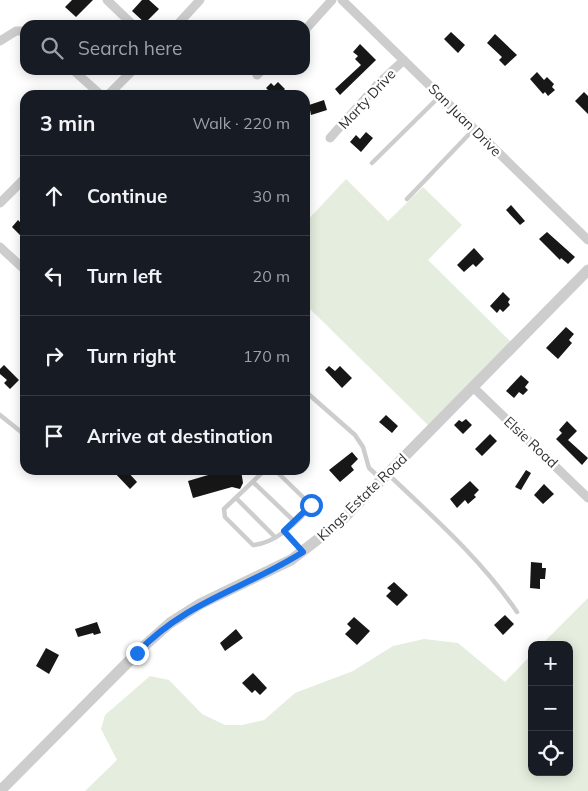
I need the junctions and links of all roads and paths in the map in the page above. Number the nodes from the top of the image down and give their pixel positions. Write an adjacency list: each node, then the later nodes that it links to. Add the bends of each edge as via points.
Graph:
1 (107, 0): 5 (street)
2 (200, 0): 6 (street)
3 (332, 0): 7 (street)
4 (342, 0): 10 (street, San Juan Drive)
5 (128, 20)
6 (181, 20)
7 (310, 24)
8 (20, 31): 9 (street)
9 (0, 41)
10 (404, 60): 15 (street, San Juan Drive); 17 (street, Marty Drive)
11 (78, 75): 13 (street)
12 (128, 75): 14 (street)
13 (95, 90)
14 (113, 90)
15 (440, 96): 16 (street, San Juan Drive); 18 (lane)
16 (474, 129): 20 (lane); 22 (street, San Juan Drive)
17 (330, 138)
18 (372, 163)
19 (20, 183): 21 (street)
20 (407, 199)
21 (0, 203)
22 (588, 240)
23 (0, 248): 24 (street)
24 (20, 266)
25 (588, 270): 26 (street, Kings Estate Road)
26 (473, 387): 32 (street, Kings Estate Road); 35 (street, Elsie Road)
27 (310, 395): 32 (lane, via 355,435 363,447 369,468)
28 (0, 415): 29 (lane)
29 (20, 432)
30 (260, 475): 33 (lane)
31 (280, 475): 36 (lane, via 311,505)
32 (385, 477): 39 (street, Kings Estate Road, via 339,523); 40 (lane, via 452,534)
33 (253, 482): 34 (lane); 36 (lane)
34 (236, 498): 38 (lane); 38 (lane, via 223,512 250,544 258,545)
35 (588, 498)
36 (294, 522): 37 (lane)
37 (284, 531): 38 (lane); 39 (lane)
38 (275, 537)
39 (303, 552): 41 (street, Kings Estate Road, via 273,570 200,604 170,623)
40 (517, 612)
41 (0, 790)

